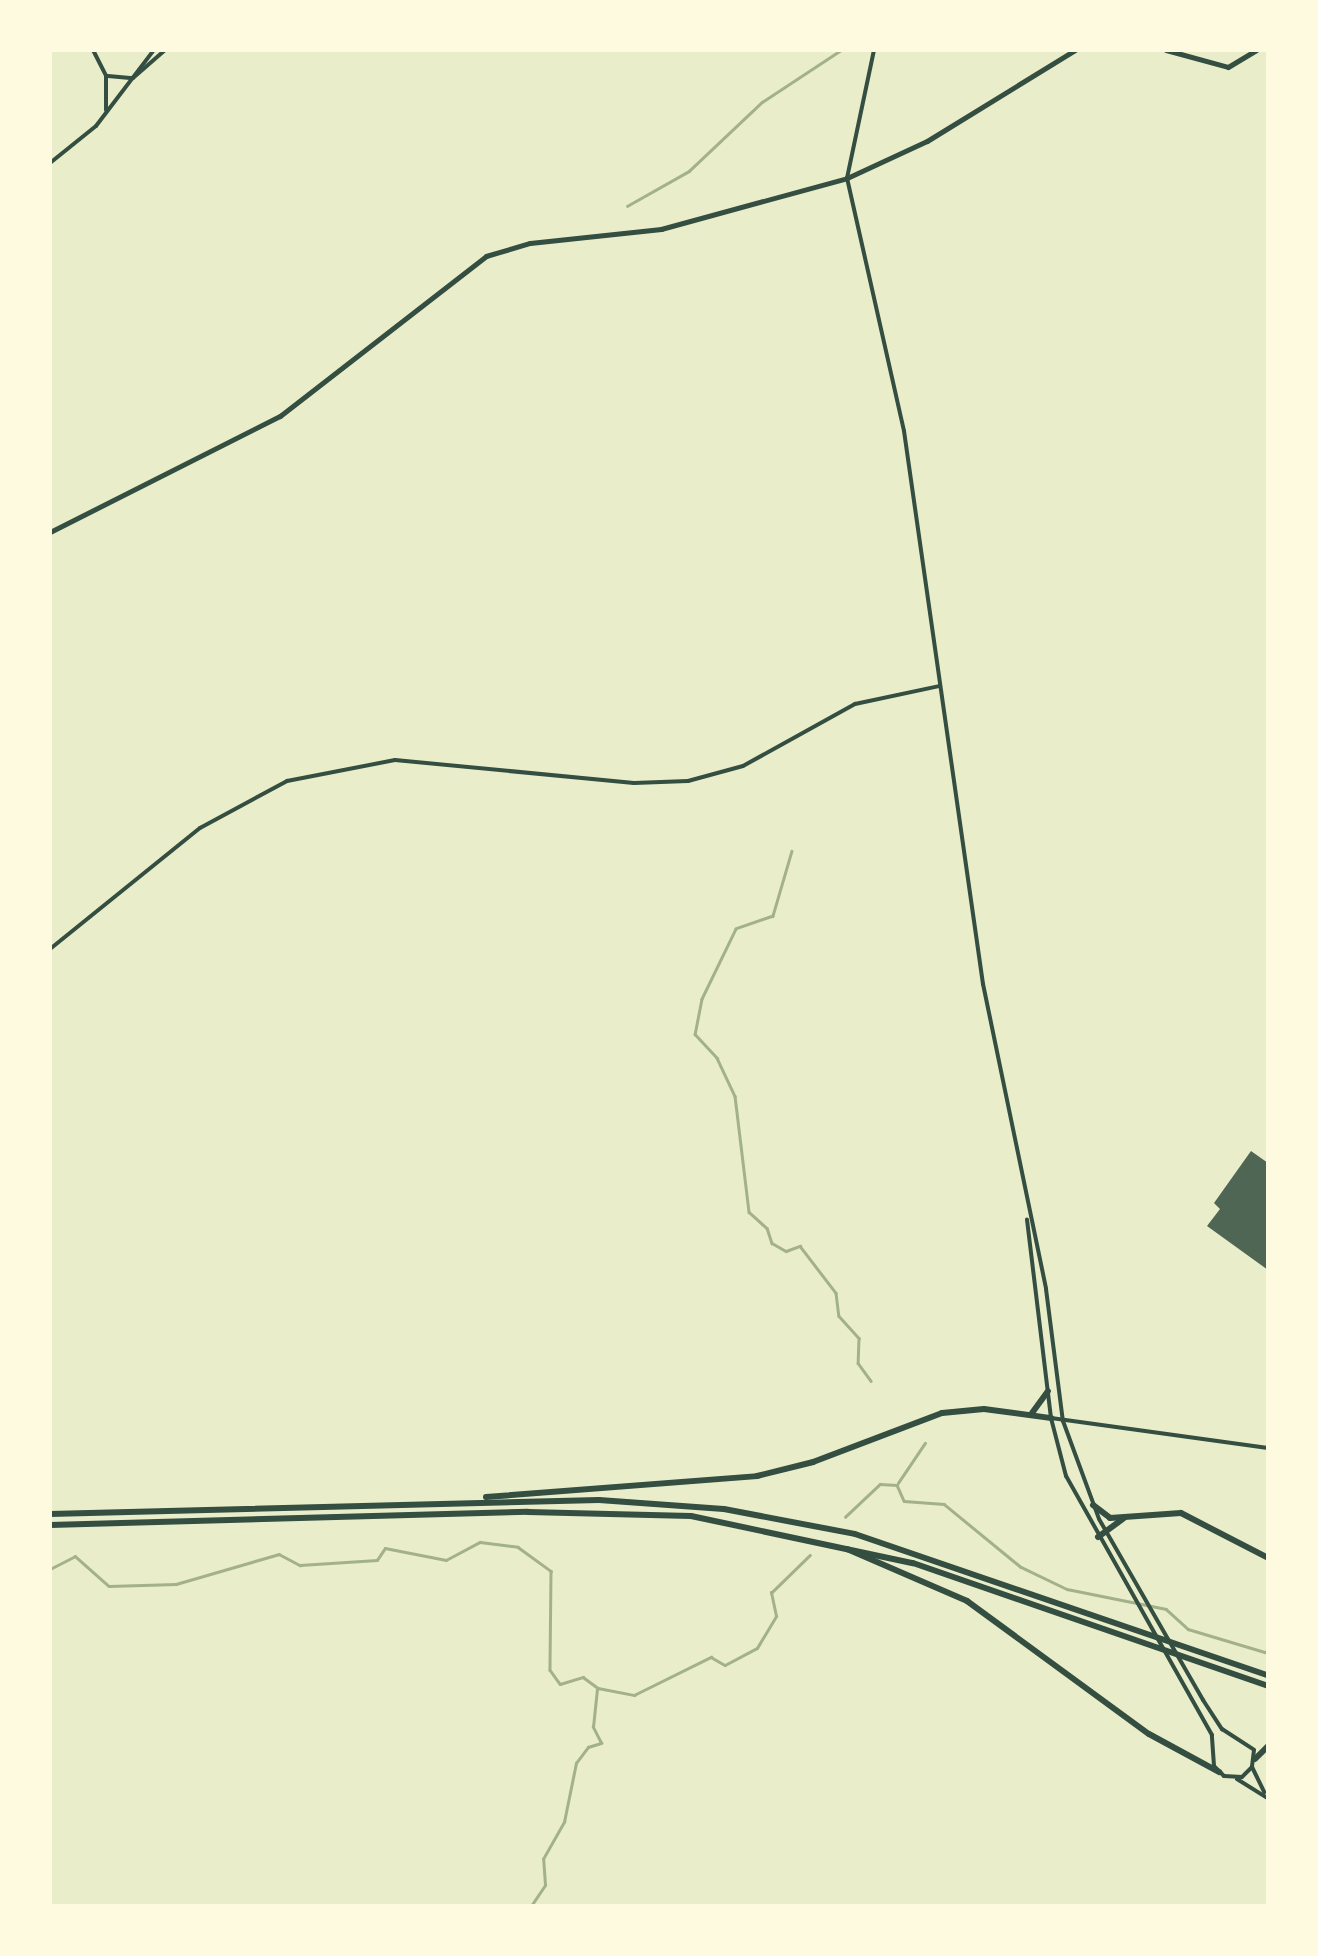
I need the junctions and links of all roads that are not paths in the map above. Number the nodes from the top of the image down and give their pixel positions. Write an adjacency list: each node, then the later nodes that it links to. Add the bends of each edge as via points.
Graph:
1 (92, 50): 8 (street)
2 (154, 50): 9 (street)
3 (164, 50): 9 (street)
4 (874, 50): 12 (street)
5 (1075, 50): 12 (main road, via 927,141)
6 (1166, 50): 7 (main road, via 1228,67)
7 (1256, 50)
8 (106, 76): 9 (street); 10 (street)
9 (133, 78): 10 (street)
10 (105, 114): 11 (street)
11 (50, 163)
12 (847, 178): 13 (main road, via 661,228 530,243 486,256 280,416); 14 (street, via 904,431)
13 (50, 532)
14 (940, 686): 15 (street, via 855,704 743,766 688,781 634,783 395,760 287,781 200,828); 16 (street, via 983,984)
15 (50, 949)
16 (1027, 1219): 17 (street); 20 (street, via 1046,1289)
17 (1048, 1391): 18 (highway, via 1040,1408); 19 (street)
18 (1028, 1414): 19 (highway); 22 (highway, via 984,1409 928,1416 813,1462 709,1483)
19 (1052, 1418): 20 (street); 28 (street, via 1066,1476)
20 (1063, 1422): 21 (street); 23 (street)
21 (1268, 1448)
22 (443, 1502): 24 (highway); 31 (highway, via 662,1503 782,1518 920,1554)
23 (1093, 1505): 25 (highway, via 1106,1516); 27 (street)
24 (50, 1514)
25 (1125, 1517): 27 (highway); 30 (highway, via 1181,1513)
26 (50, 1525): 29 (highway, via 657,1513)
27 (1106, 1531): 28 (highway); 34 (street, via 1203,1700 1222,1729 1251,1744)
28 (1098, 1537): 35 (street, via 1212,1735)
29 (817, 1539): 32 (highway, via 913,1563); 35 (highway, via 968,1601 1149,1734)
30 (1268, 1558)
31 (1268, 1675)
32 (1268, 1686)
33 (1268, 1746): 34 (highway)
34 (1254, 1763): 36 (street); 37 (street)
35 (1219, 1772): 36 (street)
36 (1237, 1779): 37 (street)
37 (1267, 1797)

